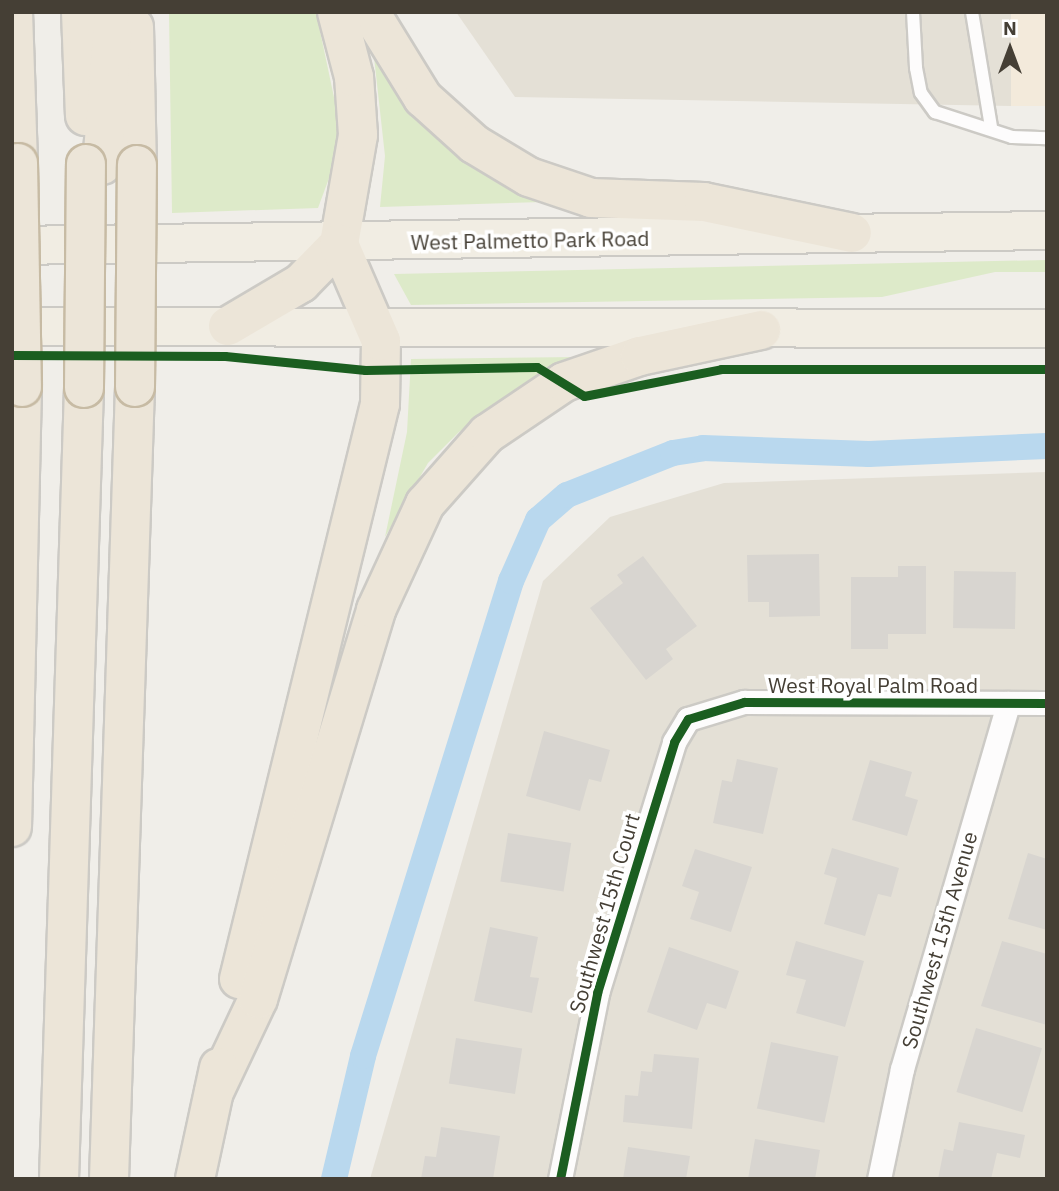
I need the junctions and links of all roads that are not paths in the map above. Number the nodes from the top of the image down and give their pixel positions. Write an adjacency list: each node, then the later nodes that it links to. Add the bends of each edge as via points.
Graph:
1 (13, 12): 9 (highway)
2 (81, 12): 12 (highway)
3 (114, 12): 12 (highway)
4 (134, 12): 12 (highway)
5 (337, 12): 15 (highway, via 354,77 358,135)
6 (370, 12): 14 (highway, via 424,98 474,144 529,177 591,198 704,202)
7 (913, 12): 10 (lane, via 921,93 935,112 957,123)
8 (972, 12): 10 (lane)
9 (15, 88): 25 (highway, bridge, via 22,387)
10 (991, 127): 11 (lane, via 1012,137)
11 (1047, 138)
12 (109, 164): 27 (highway, bridge, via 84,388); 28 (highway, bridge, via 135,387)
13 (1047, 230): 14 (main road, West Palmetto Park Road)
14 (852, 233): 15 (main road, West Palmetto Park Road)
15 (339, 244): 16 (main road, West Palmetto Park Road); 18 (highway, via 301,283); 19 (highway)
16 (12, 245)
17 (12, 326): 18 (main road)
18 (228, 326): 19 (main road)
19 (377, 326): 21 (main road); 26 (highway, via 384,370 374,440)
20 (1047, 328): 21 (main road)
21 (761, 330): 26 (highway, via 640,356 564,382 487,434 425,504 376,610 258,999)
22 (1007, 703): 23 (street, West Royal Palm Road); 24 (street, West Royal Palm Road, via 744,702); 31 (street, Southwest 15th Avenue, via 902,1069)
23 (1047, 703)
24 (701, 711): 30 (street, Southwest 15th Court, via 688,719 674,742 597,993)
25 (12, 827)
26 (214, 1092): 29 (highway)
27 (59, 1179)
28 (109, 1179)
29 (195, 1179)
30 (560, 1179)
31 (879, 1179)

